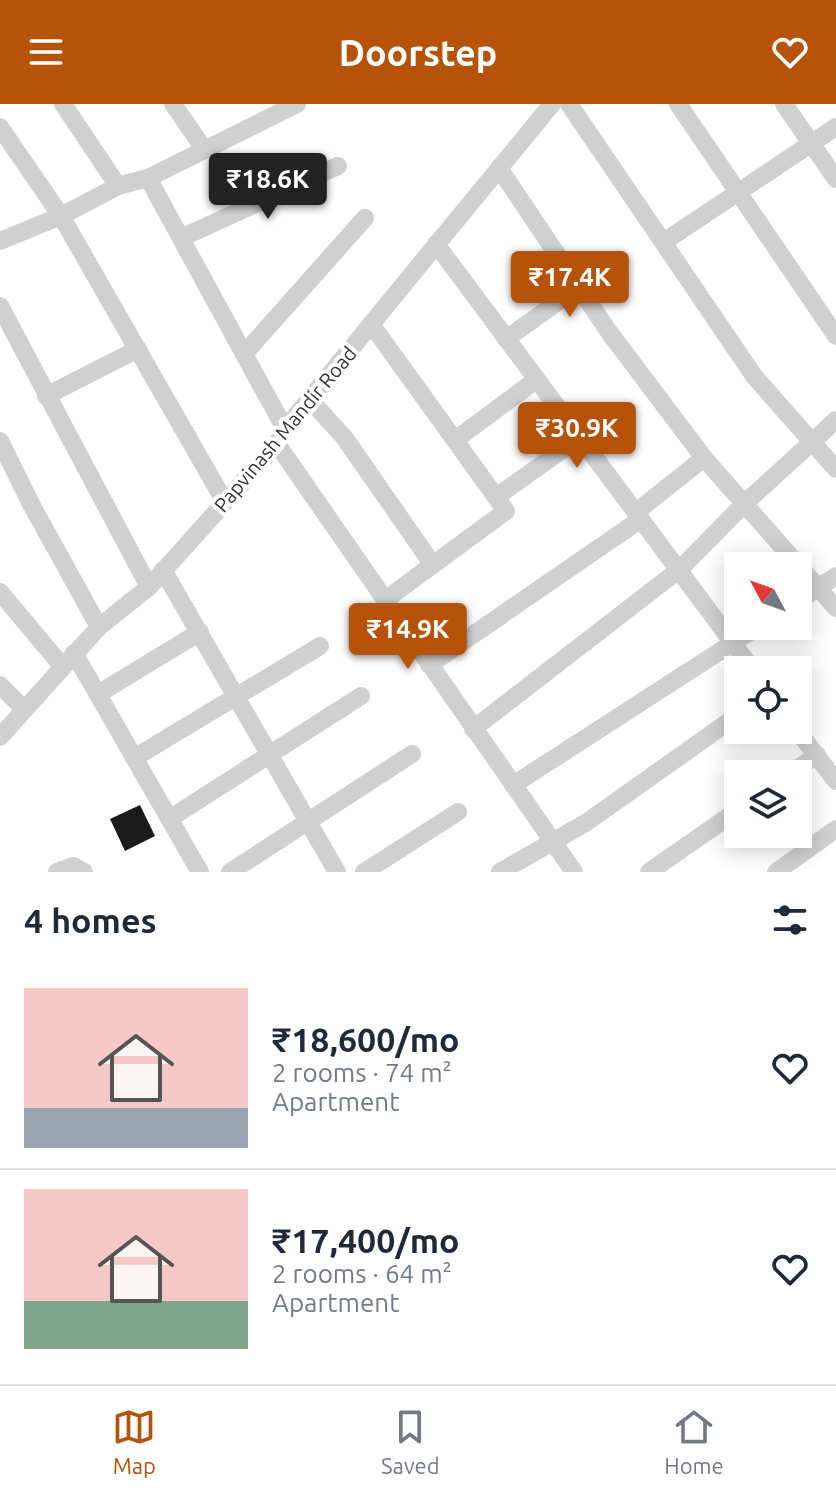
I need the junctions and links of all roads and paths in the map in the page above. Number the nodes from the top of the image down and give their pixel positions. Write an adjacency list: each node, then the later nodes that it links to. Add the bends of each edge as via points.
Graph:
1 (63, 104): 16 (street)
2 (173, 104): 11 (street)
3 (552, 104): 13 (street, Papvinash Mandir Road)
4 (569, 104): 22 (street)
5 (678, 104): 17 (street)
6 (784, 104): 10 (street)
7 (292, 105): 11 (street)
8 (0, 127): 18 (street)
9 (836, 127): 10 (street)
10 (810, 142): 15 (street); 17 (street)
11 (204, 149): 14 (street)
12 (338, 166): 20 (street)
13 (499, 168): 23 (street, Papvinash Mandir Road); 25 (street)
14 (148, 178): 16 (street); 20 (street)
15 (836, 179)
16 (118, 186): 18 (street)
17 (738, 193): 22 (street); 28 (street)
18 (61, 216): 21 (street); 30 (street)
19 (365, 218): 31 (street)
20 (181, 238): 31 (street)
21 (0, 241)
22 (665, 241): 40 (street, via 754,376)
23 (436, 244): 27 (street, Papvinash Mandir Road); 29 (street)
24 (609, 265): 25 (street)
25 (579, 287): 29 (street); 41 (street)
26 (0, 306): 33 (street)
27 (371, 324): 34 (street, Papvinash Mandir Road); 38 (street)
28 (836, 336)
29 (506, 339): 32 (street)
30 (138, 349): 33 (street); 44 (street)
31 (244, 354): 36 (street)
32 (536, 380): 37 (street); 38 (street)
33 (46, 396): 51 (street)
34 (309, 399): 36 (street, Papvinash Mandir Road); 47 (street, via 344,437)
35 (836, 420): 40 (street)
36 (281, 436): 44 (street, Papvinash Mandir Road); 53 (street)
37 (579, 438): 43 (street); 46 (street)
38 (455, 440): 43 (street)
39 (0, 441): 55 (street)
40 (812, 442): 42 (street); 45 (street)
41 (704, 458): 45 (street); 46 (street)
42 (836, 469)
43 (496, 497): 47 (street, via 506,511)
44 (225, 502): 49 (street, Papvinash Mandir Road)
45 (744, 504): 48 (street); 50 (street)
46 (638, 515): 48 (street); 62 (street)
47 (433, 565): 53 (street)
48 (680, 569): 58 (street); 69 (street)
49 (163, 570): 51 (street, Papvinash Mandir Road); 56 (street)
50 (828, 581): 54 (street)
51 (149, 587): 55 (street, Papvinash Mandir Road)
52 (0, 592): 61 (street)
53 (385, 600): 62 (street)
54 (836, 608)
55 (99, 627): 61 (street, Papvinash Mandir Road)
56 (200, 632): 64 (street); 65 (street)
57 (738, 640): 58 (street)
58 (733, 643): 60 (street); 78 (street)
59 (320, 646): 64 (street)
60 (743, 656)
61 (68, 660): 65 (street); 67 (street, Papvinash Mandir Road)
62 (429, 665): 69 (street)
63 (0, 685): 67 (street)
64 (236, 693): 72 (street); 75 (street)
65 (98, 694): 75 (street)
66 (361, 696): 72 (street)
67 (24, 709): 70 (street, Papvinash Mandir Road)
68 (724, 725): 84 (street)
69 (473, 729): 78 (street)
70 (0, 737)
71 (808, 744): 74 (street)
72 (271, 754): 80 (street); 81 (street)
73 (412, 754): 81 (street)
74 (817, 755): 76 (street); 77 (street)
75 (134, 758): 80 (street)
76 (810, 760)
77 (836, 781)
78 (513, 785): 84 (street)
79 (458, 812): 90 (street)
80 (169, 819): 87 (street)
81 (309, 820): 88 (street); 89 (street)
82 (724, 820): 93 (street)
83 (836, 829): 94 (street)
84 (552, 841): 91 (street); 92 (street)
85 (57, 872): 86 (street, via 73,866)
86 (84, 872)
87 (200, 872)
88 (230, 872)
89 (337, 872)
90 (364, 872)
91 (500, 872)
92 (574, 872)
93 (649, 872)
94 (776, 872)

